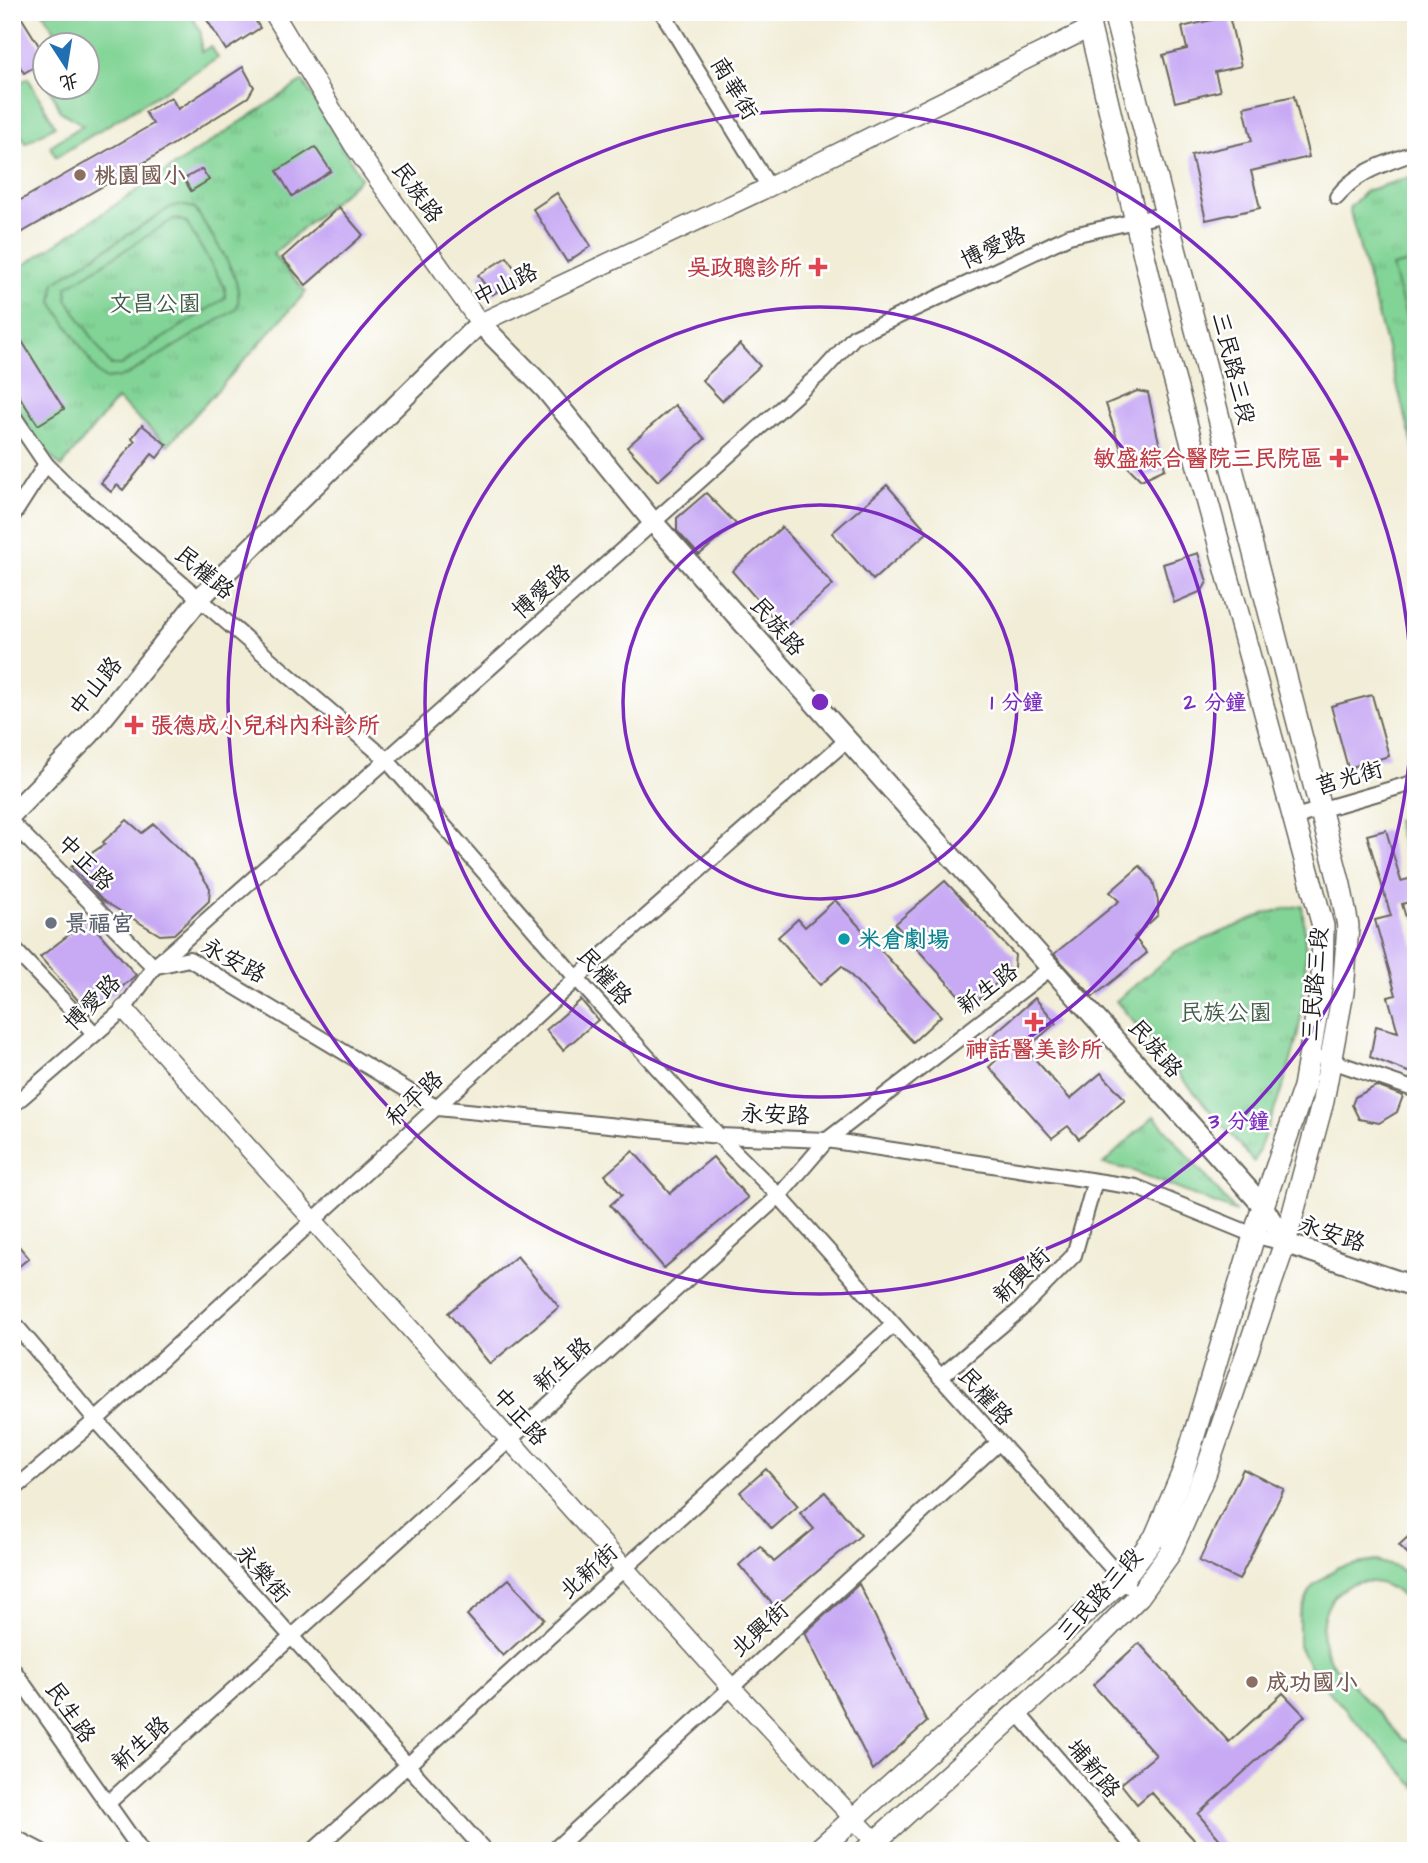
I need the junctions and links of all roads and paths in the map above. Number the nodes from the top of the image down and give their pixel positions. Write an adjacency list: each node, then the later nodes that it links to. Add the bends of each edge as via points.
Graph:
1 (273, 12): 10 (street, 民族路, via 354,146)
2 (662, 12): 6 (street, 南華街)
3 (1117, 14): 4 (main road, 中山路); 8 (main road, 三民路三段)
4 (1090, 20): 6 (street, 中山路); 9 (main road, 三民路三段)
5 (1416, 152): 7 (street, via 1364,172)
6 (769, 187): 10 (street, 中山路)
7 (1337, 197)
8 (1166, 214): 9 (street, 博愛路); 19 (main road, 三民路三段)
9 (1134, 222): 14 (street, 博愛路, via 1069,236 854,337 823,371); 21 (main road, 三民路三段)
10 (480, 323): 14 (main road, 民族路, via 545,389); 15 (main road, 中山路)
11 (12, 414): 12 (street, 民權路)
12 (46, 464): 13 (street); 15 (street, 民權路)
13 (12, 517)
14 (653, 522): 16 (main road, 民族路); 17 (street, 博愛路)
15 (201, 597): 17 (street, 民權路); 20 (main road, 中山路, via 90,734)
16 (847, 740): 25 (main road, 民族路); 26 (street, 和平路)
17 (386, 759): 24 (street, 博愛路); 26 (street, 民權路)
18 (1416, 782): 19 (street, 莒光街)
19 (1319, 810): 21 (street, 莒光街); 30 (main road, 三民路三段, via 1348,926)
20 (12, 814)
21 (1295, 817): 29 (main road, 三民路三段, via 1323,926 1322,982)
22 (12, 823): 24 (street, 中正路)
23 (12, 947): 28 (street)
24 (154, 967): 27 (street, 博愛路); 33 (street, 永安路, via 189,959)
25 (1052, 967): 35 (street, 新生路); 38 (main road, 民族路)
26 (577, 979): 33 (street, 和平路); 34 (street, 民權路)
27 (124, 1009): 28 (street, 博愛路); 39 (street, 中正路)
28 (95, 1034): 32 (street, 博愛路)
29 (1312, 1054): 30 (street); 38 (main road, 三民路三段)
30 (1332, 1061): 31 (street); 41 (main road, 三民路三段)
31 (1416, 1090)
32 (12, 1106)
33 (437, 1108): 34 (street, 永安路); 39 (street, 和平路)
34 (719, 1136): 35 (street, 永安路); 37 (street, 民權路)
35 (827, 1140): 36 (street, 永安路); 37 (street, 新生路)
36 (1095, 1181): 40 (street, 永安路, via 1136,1187); 45 (street, 新興街, via 1074,1255 1021,1309)
37 (779, 1196): 44 (street, 民權路); 47 (street, 新生路)
38 (1263, 1206): 40 (main road, 三民路三段); 41 (main road, 民族路)
39 (314, 1220): 46 (street, 和平路); 47 (street, 中正路)
40 (1256, 1236): 41 (street, 永安路); 51 (main road, 三民路三段, via 1183,1472 1155,1537)
41 (1284, 1242): 42 (main road, 永安路); 52 (main road, 三民路三段, via 1189,1514 1170,1553)
42 (1416, 1287)
43 (12, 1321): 46 (street, 永樂街)
44 (893, 1325): 45 (street, 民權路); 50 (street, 北新街)
45 (940, 1377): 48 (street, 民權路)
46 (96, 1420): 49 (street, 和平路); 53 (street, 永樂街)
47 (510, 1442): 50 (street, 中正路); 53 (street, 新生路)
48 (998, 1443): 51 (street, 民權路); 55 (street, 北興街)
49 (12, 1491)
50 (626, 1569): 55 (street, 中正路); 57 (street, 北新街)
51 (1122, 1580): 52 (street, 民權路); 59 (main road, 三民路三段)
52 (1139, 1596): 56 (main road, 三民路三段)
53 (291, 1637): 57 (street, 永樂街); 58 (street, 新生路)
54 (12, 1668): 58 (street, 民生路)
55 (730, 1686): 59 (street, 中正路); 66 (street, 北興街)
56 (1018, 1713): 61 (main road, 三民路三段); 68 (street, 埔新路)
57 (408, 1763): 64 (street, 北新街); 65 (street, 永樂街)
58 (108, 1803): 63 (street, 民生路)
59 (854, 1818): 61 (street, 中正路); 67 (main road, 三民路三段)
60 (12, 1836): 62 (street)
61 (875, 1848)
62 (41, 1851)
63 (141, 1851)
64 (313, 1851)
65 (485, 1851)
66 (553, 1851)
67 (817, 1851)
68 (1137, 1851)

